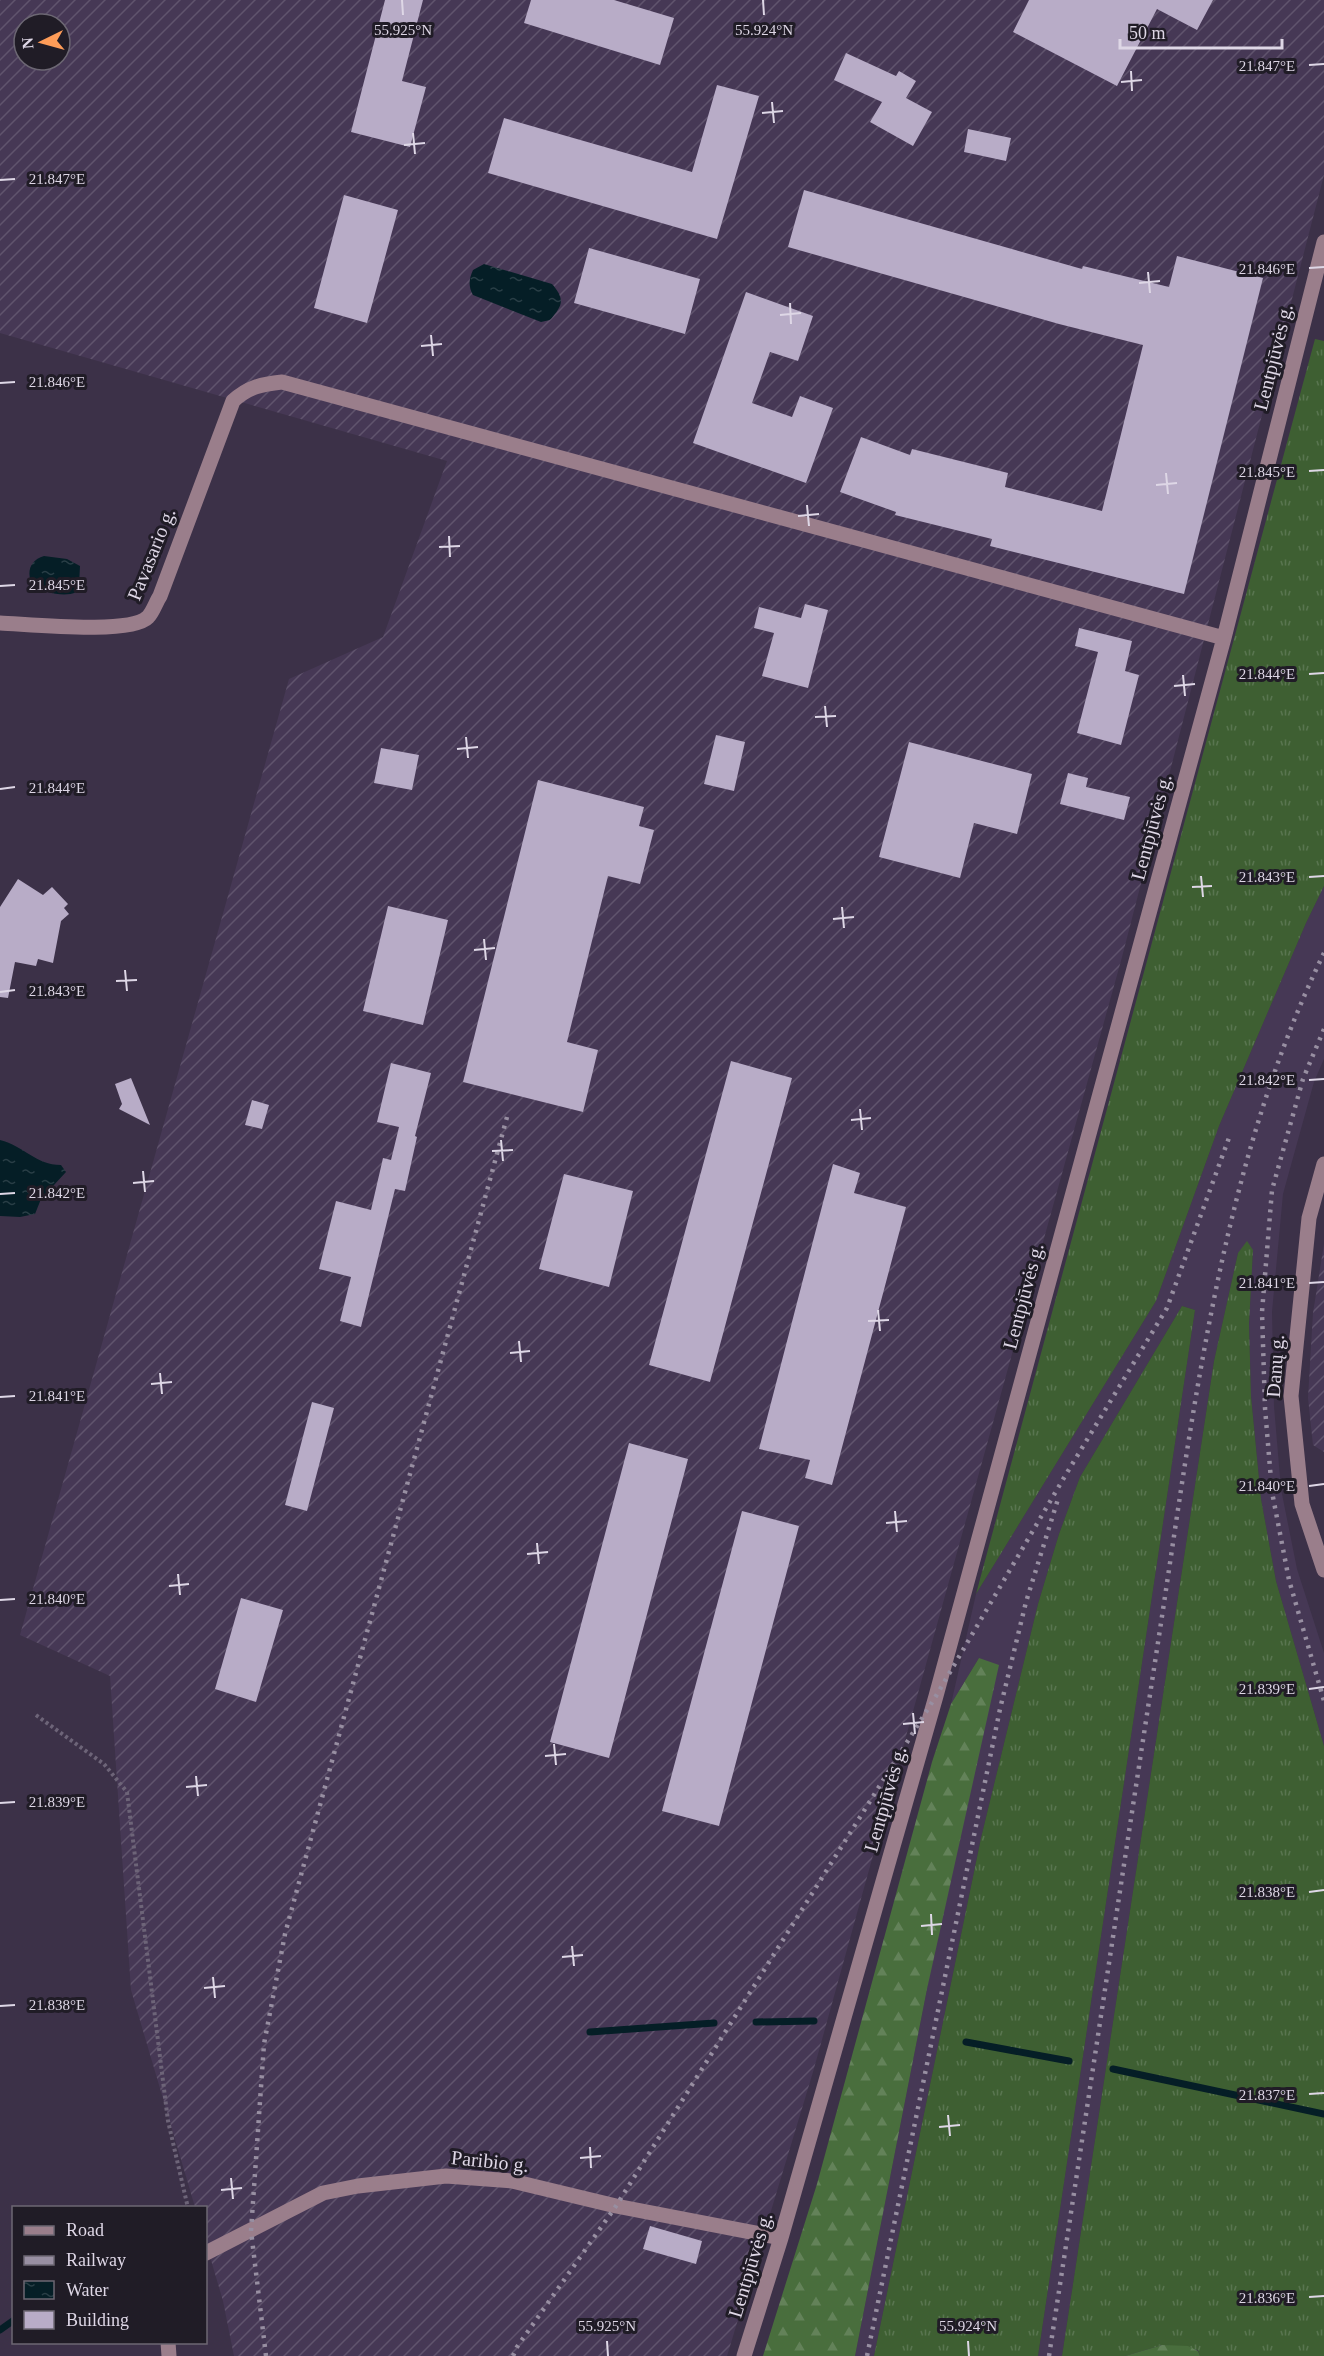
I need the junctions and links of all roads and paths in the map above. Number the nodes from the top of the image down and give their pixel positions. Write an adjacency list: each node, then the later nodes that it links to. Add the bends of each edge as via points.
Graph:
1 (1324, 242): 3 (street, Lentpjūvės g.)
2 (0, 623): 3 (street, Pavasario g., via 112,628 148,617 160,596 233,401 243,391 282,382)
3 (1224, 638): 8 (street, Lentpjūvės g., via 936,1696)
4 (1324, 1164): 5 (street, Danų g., via 1309,1218 1292,1396 1302,1504)
5 (1324, 1570)
6 (36, 1715): 7 (path, via 104,1764 127,1792 168,2121)
7 (188, 2206)
8 (781, 2238): 9 (street, Paribio g., via 512,2181 446,2176 323,2193); 10 (street, Lentpjūvės g.)
9 (207, 2252)
10 (744, 2356)

